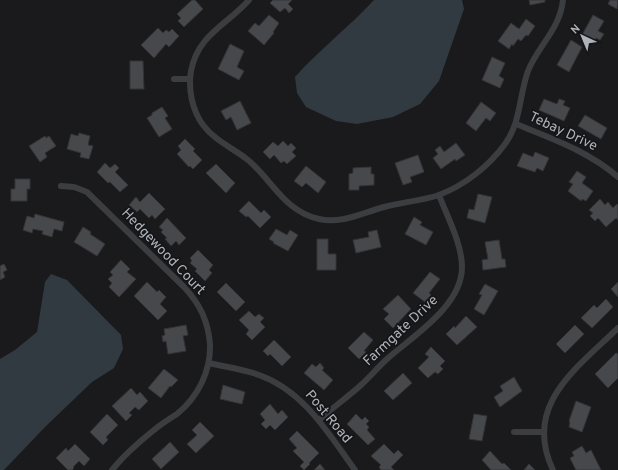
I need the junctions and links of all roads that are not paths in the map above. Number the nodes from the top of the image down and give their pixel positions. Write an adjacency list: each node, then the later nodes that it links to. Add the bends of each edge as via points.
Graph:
1 (249, 0): 4 (street, via 209,35 198,51)
2 (563, 0): 5 (street, via 559,19 525,79)
3 (174, 79): 4 (street)
4 (190, 79): 8 (street, via 192,102 203,125 212,135 256,168 282,198 302,213 324,220 345,219 384,206)
5 (516, 124): 6 (street, Tebay Drive, via 577,150); 8 (street, via 506,143 489,163 459,185)
6 (618, 177)
7 (62, 186): 10 (street, Hedgewood Court, via 79,188 87,192 192,296 207,324)
8 (439, 195): 11 (street, Farmgate Drive, via 461,256 462,273 457,289 446,306 428,324 386,359 361,386)
9 (618, 328): 13 (street, via 562,383 549,406)
10 (209, 363): 11 (street, Post Road, via 249,372 276,382 300,400); 14 (street, Hedgewood Court, via 198,390 186,406 144,438)
11 (319, 420): 15 (street, Post Road)
12 (514, 432): 13 (street)
13 (544, 432): 16 (street, via 547,454)
14 (112, 470)
15 (355, 470)
16 (553, 470)

